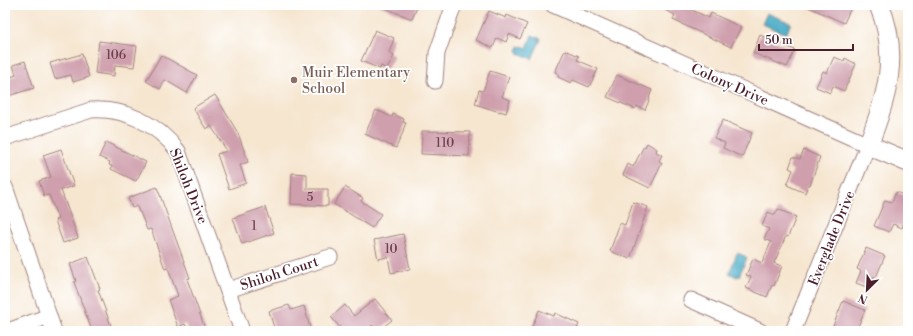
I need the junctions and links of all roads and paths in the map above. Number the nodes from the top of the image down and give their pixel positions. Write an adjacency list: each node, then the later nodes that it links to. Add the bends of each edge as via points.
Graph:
1 (454, 5): 4 (street, via 436,53)
2 (553, 5): 6 (street, Colony Drive)
3 (879, 5): 6 (street, via 888,38 890,58 887,88)
4 (435, 81)
5 (5, 138): 10 (street, Shiloh Drive, via 91,110 103,109 128,114 158,130 178,151)
6 (868, 145): 7 (street, Colony Drive); 17 (street, Everglade Drive)
7 (908, 162)
8 (5, 187): 12 (street)
9 (330, 257): 10 (street, Shiloh Court)
10 (228, 290): 15 (street, Shiloh Drive)
11 (690, 300): 16 (street)
12 (49, 316): 13 (street); 14 (street)
13 (8, 331)
14 (54, 331)
15 (242, 331)
16 (760, 331)
17 (793, 331)

